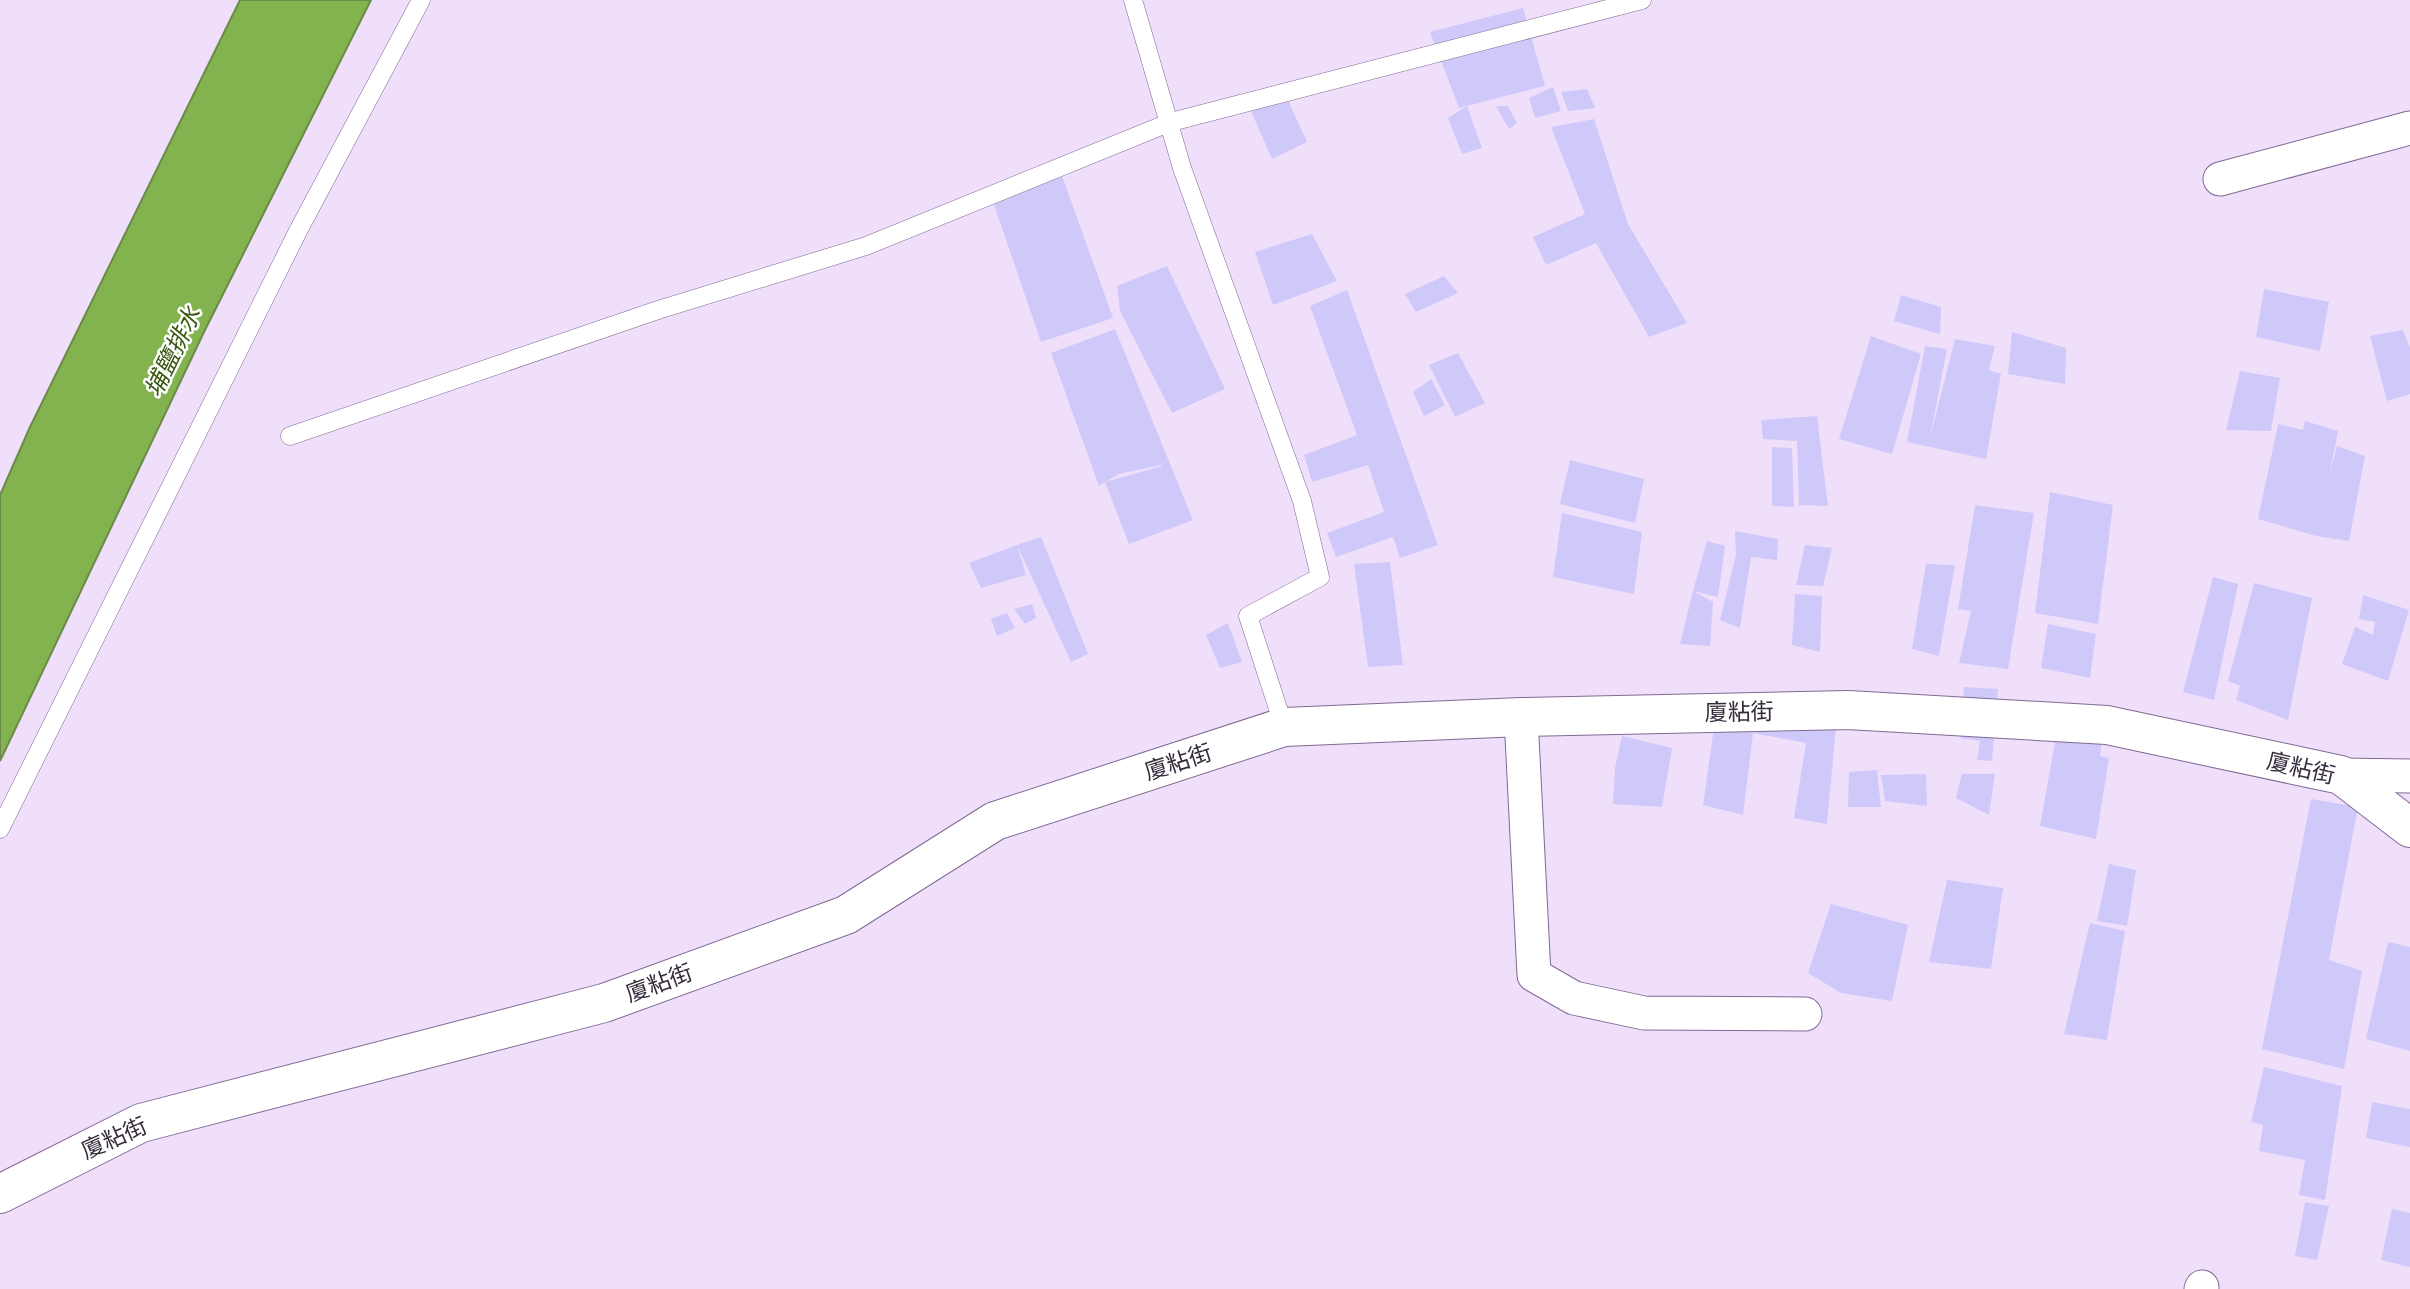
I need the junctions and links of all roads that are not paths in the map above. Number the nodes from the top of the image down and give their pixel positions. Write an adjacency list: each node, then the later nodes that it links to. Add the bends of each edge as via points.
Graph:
1 (421, 0): 13 (lane, via 298,231)
2 (1133, 0): 4 (lane)
3 (1642, 0): 4 (lane)
4 (1171, 122): 7 (lane, via 866,246 658,310); 9 (lane, via 1182,167 1302,501 1320,577 1248,616)
5 (2410, 128): 6 (street)
6 (2220, 179)
7 (290, 436)
8 (1521, 717): 9 (street, 廈粘街); 10 (street, 廈粘街, via 1848,710 2107,725); 14 (street, via 1534,975 1574,999 1644,1013)
9 (1284, 727): 15 (street, 廈粘街, via 995,821 846,915 820,925 604,1003 141,1123)
10 (2341, 775): 11 (street); 12 (street, 廈粘街)
11 (2410, 776)
12 (2410, 828)
13 (0, 829)
14 (1805, 1014)
15 (0, 1194)

